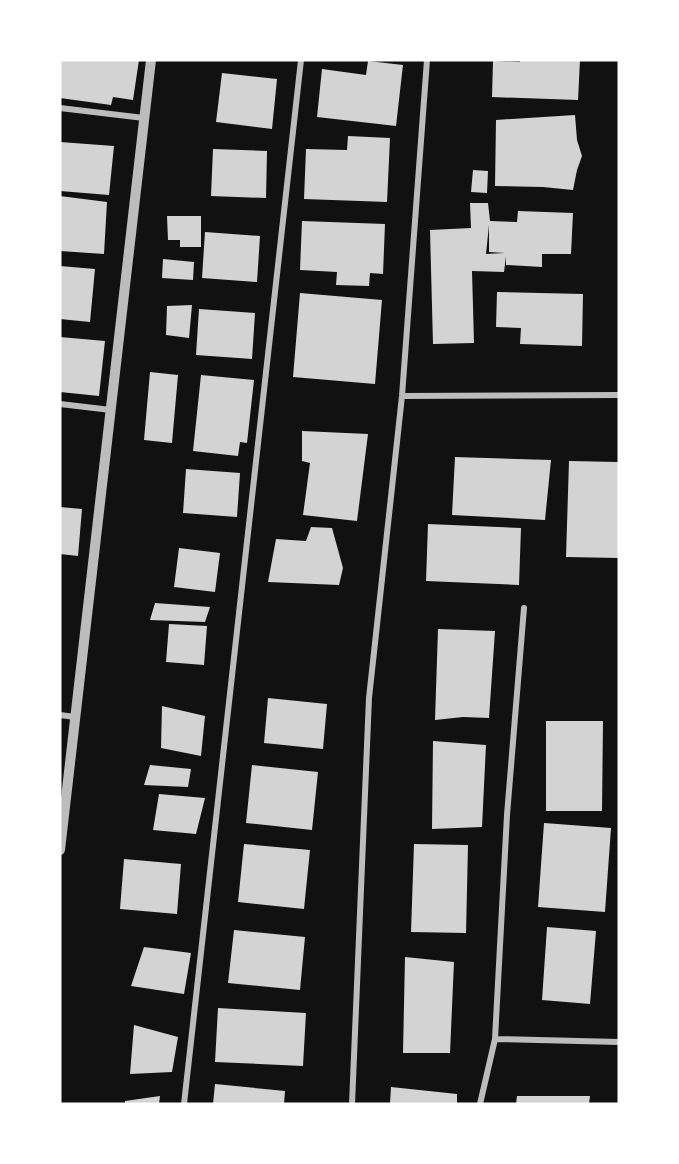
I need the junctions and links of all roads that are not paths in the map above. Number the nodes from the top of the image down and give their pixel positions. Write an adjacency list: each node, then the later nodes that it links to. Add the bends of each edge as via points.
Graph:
1 (151, 60): 5 (street)
2 (301, 60): 16 (street)
3 (426, 60): 7 (street)
4 (60, 108): 5 (street)
5 (144, 118): 9 (street)
6 (619, 395): 7 (street)
7 (402, 396): 17 (street, via 369,698)
8 (60, 404): 9 (street)
9 (111, 410): 12 (street)
10 (524, 608): 14 (street, via 507,815)
11 (60, 715): 12 (street)
12 (75, 717): 13 (street)
13 (60, 850)
14 (495, 1039): 15 (street); 18 (street)
15 (619, 1042)
16 (184, 1104)
17 (352, 1104)
18 (480, 1104)

